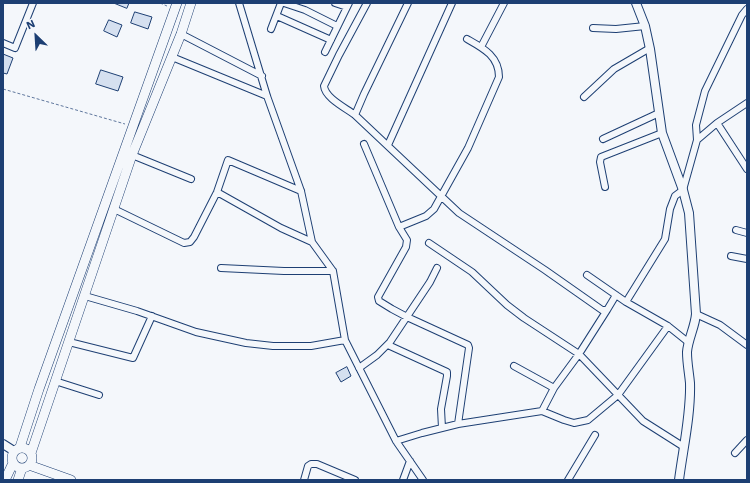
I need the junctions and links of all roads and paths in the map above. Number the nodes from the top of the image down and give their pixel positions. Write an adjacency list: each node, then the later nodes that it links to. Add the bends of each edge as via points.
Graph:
1 (33, 3): 22 (street, via 15,48)
2 (177, 3): 35 (main road)
3 (191, 3): 19 (main road)
4 (239, 3): 27 (street)
5 (282, 3): 14 (street); 15 (street, via 305,10)
6 (335, 3): 12 (street)
7 (367, 3): 33 (street, via 324,86 330,96)
8 (408, 3): 33 (street)
9 (452, 3): 40 (street)
10 (504, 3): 23 (street)
11 (636, 3): 16 (street)
12 (348, 5): 15 (street)
13 (747, 8): 38 (street, via 705,91 696,125)
14 (277, 16): 18 (street); 21 (street)
15 (337, 26): 21 (street)
16 (645, 26): 17 (street); 24 (street)
17 (593, 28)
18 (271, 29)
19 (181, 34): 26 (main road); 27 (street)
20 (466, 39): 23 (street)
21 (331, 40): 25 (street)
22 (3, 43)
23 (481, 47): 48 (street, via 495,60 499,77 468,148)
24 (650, 48): 30 (street, via 614,69); 32 (street)
25 (325, 52)
26 (172, 57): 29 (street); 41 (main road)
27 (262, 76): 29 (street)
28 (3, 89): 35 (path)
29 (267, 96): 46 (street)
30 (584, 96)
31 (747, 103): 34 (street)
32 (659, 113): 36 (street); 37 (street)
33 (356, 115): 40 (street)
34 (716, 123): 38 (street); 42 (street)
35 (133, 127): 89 (main road)
36 (662, 133): 44 (street, via 601,157); 45 (street)
37 (604, 138)
38 (697, 140): 45 (street)
39 (364, 144): 50 (street)
40 (388, 145): 48 (street)
41 (132, 155): 43 (street); 49 (main road)
42 (747, 169)
43 (191, 179)
44 (605, 187)
45 (683, 190): 63 (street, via 675,196 660,249); 65 (street, via 688,214)
46 (301, 191): 47 (street, via 228,160); 53 (street)
47 (216, 192): 49 (street, via 194,236 190,242 184,243); 53 (street)
48 (441, 197): 50 (street, via 431,213); 64 (street, via 459,213 602,310)
49 (114, 209): 62 (main road)
50 (400, 227): 67 (street, via 407,244 378,296 379,301)
51 (736, 230): 52 (street)
52 (747, 233)
53 (312, 242): 59 (street)
54 (429, 243): 74 (street, via 472,272 524,318)
55 (731, 256): 56 (street)
56 (747, 260)
57 (221, 268): 59 (street, via 284,272)
58 (437, 268): 67 (street)
59 (333, 271): 69 (street)
60 (587, 275): 61 (street)
61 (616, 295): 63 (street); 64 (street)
62 (85, 296): 66 (street); 70 (main road)
63 (626, 302): 68 (street)
64 (607, 310): 74 (street)
65 (696, 314): 71 (street); 73 (street, via 720,325)
66 (152, 316): 69 (street, via 196,332 246,343 311,346); 70 (street, via 133,358)
67 (407, 317): 72 (street); 82 (street, via 468,345)
68 (668, 326): 71 (street); 80 (street)
69 (345, 340): 76 (street)
70 (69, 342): 77 (main road)
71 (688, 342): 88 (street, via 687,367 690,383)
72 (388, 345): 76 (street); 83 (street, via 447,372 441,409)
73 (747, 345)
74 (579, 354): 78 (street); 80 (street)
75 (514, 366): 78 (street)
76 (359, 368): 86 (street)
77 (55, 381): 79 (street); 90 (main road)
78 (554, 388): 81 (street)
79 (99, 394)
80 (618, 395): 81 (street, via 588,420 574,423); 88 (street, via 643,421)
81 (542, 411): 82 (street)
82 (458, 424): 83 (street)
83 (442, 428): 86 (street)
84 (595, 435): 102 (street)
85 (747, 440): 91 (street)
86 (396, 441): 92 (street)
87 (3, 444): 89 (street)
88 (684, 447): 103 (street)
89 (17, 449): 90 (main road, via 26,449); 93 (main road, via 11,457)
90 (31, 453): 94 (main road, via 32,459)
91 (735, 454)
92 (410, 461): 100 (street); 101 (street)
93 (13, 463): 94 (main road, via 17,467); 95 (main road)
94 (26, 466): 96 (main road); 97 (main road)
95 (6, 480)
96 (18, 480)
97 (71, 480)
98 (304, 480): 99 (street, via 311,464 317,464)
99 (355, 480)
100 (403, 480)
101 (423, 480)
102 (568, 480)
103 (679, 480)

